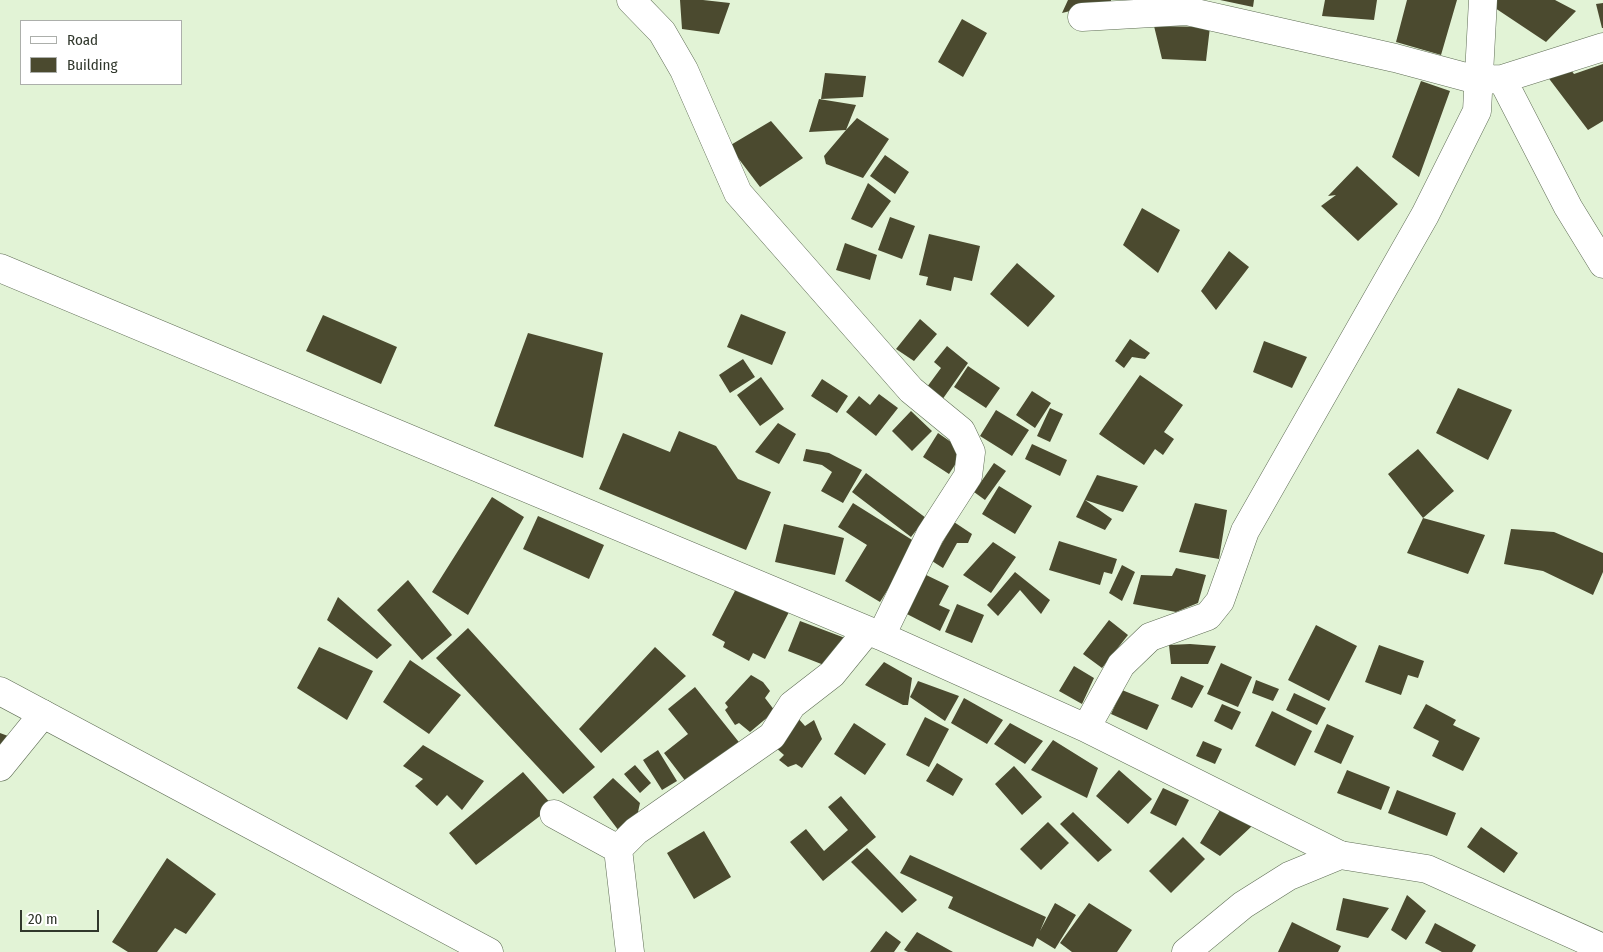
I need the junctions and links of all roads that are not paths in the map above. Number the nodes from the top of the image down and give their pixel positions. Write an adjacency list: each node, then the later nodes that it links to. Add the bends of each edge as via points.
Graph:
1 (631, 0): 8 (street, via 662,32 684,70 738,193 910,390 961,432 971,452 968,476)
2 (1483, 0): 5 (street)
3 (1082, 17): 5 (street, via 1187,10)
4 (1603, 47): 5 (street)
5 (1489, 80): 6 (street); 11 (street, via 1477,111 1425,214 1244,531 1220,601 1208,616 1150,637 1120,665)
6 (1603, 264)
7 (0, 268): 8 (street)
8 (874, 633): 11 (street); 14 (street, via 832,674 792,705 772,736 636,831)
9 (0, 691): 10 (street)
10 (43, 714): 12 (street); 17 (street)
11 (1086, 728): 15 (street)
12 (0, 767)
13 (554, 814): 14 (street)
14 (618, 849): 18 (street)
15 (1340, 855): 16 (street, via 1427,869); 19 (street, via 1289,876 1243,906)
16 (1603, 948)
17 (488, 952)
18 (630, 952)
19 (1186, 952)

